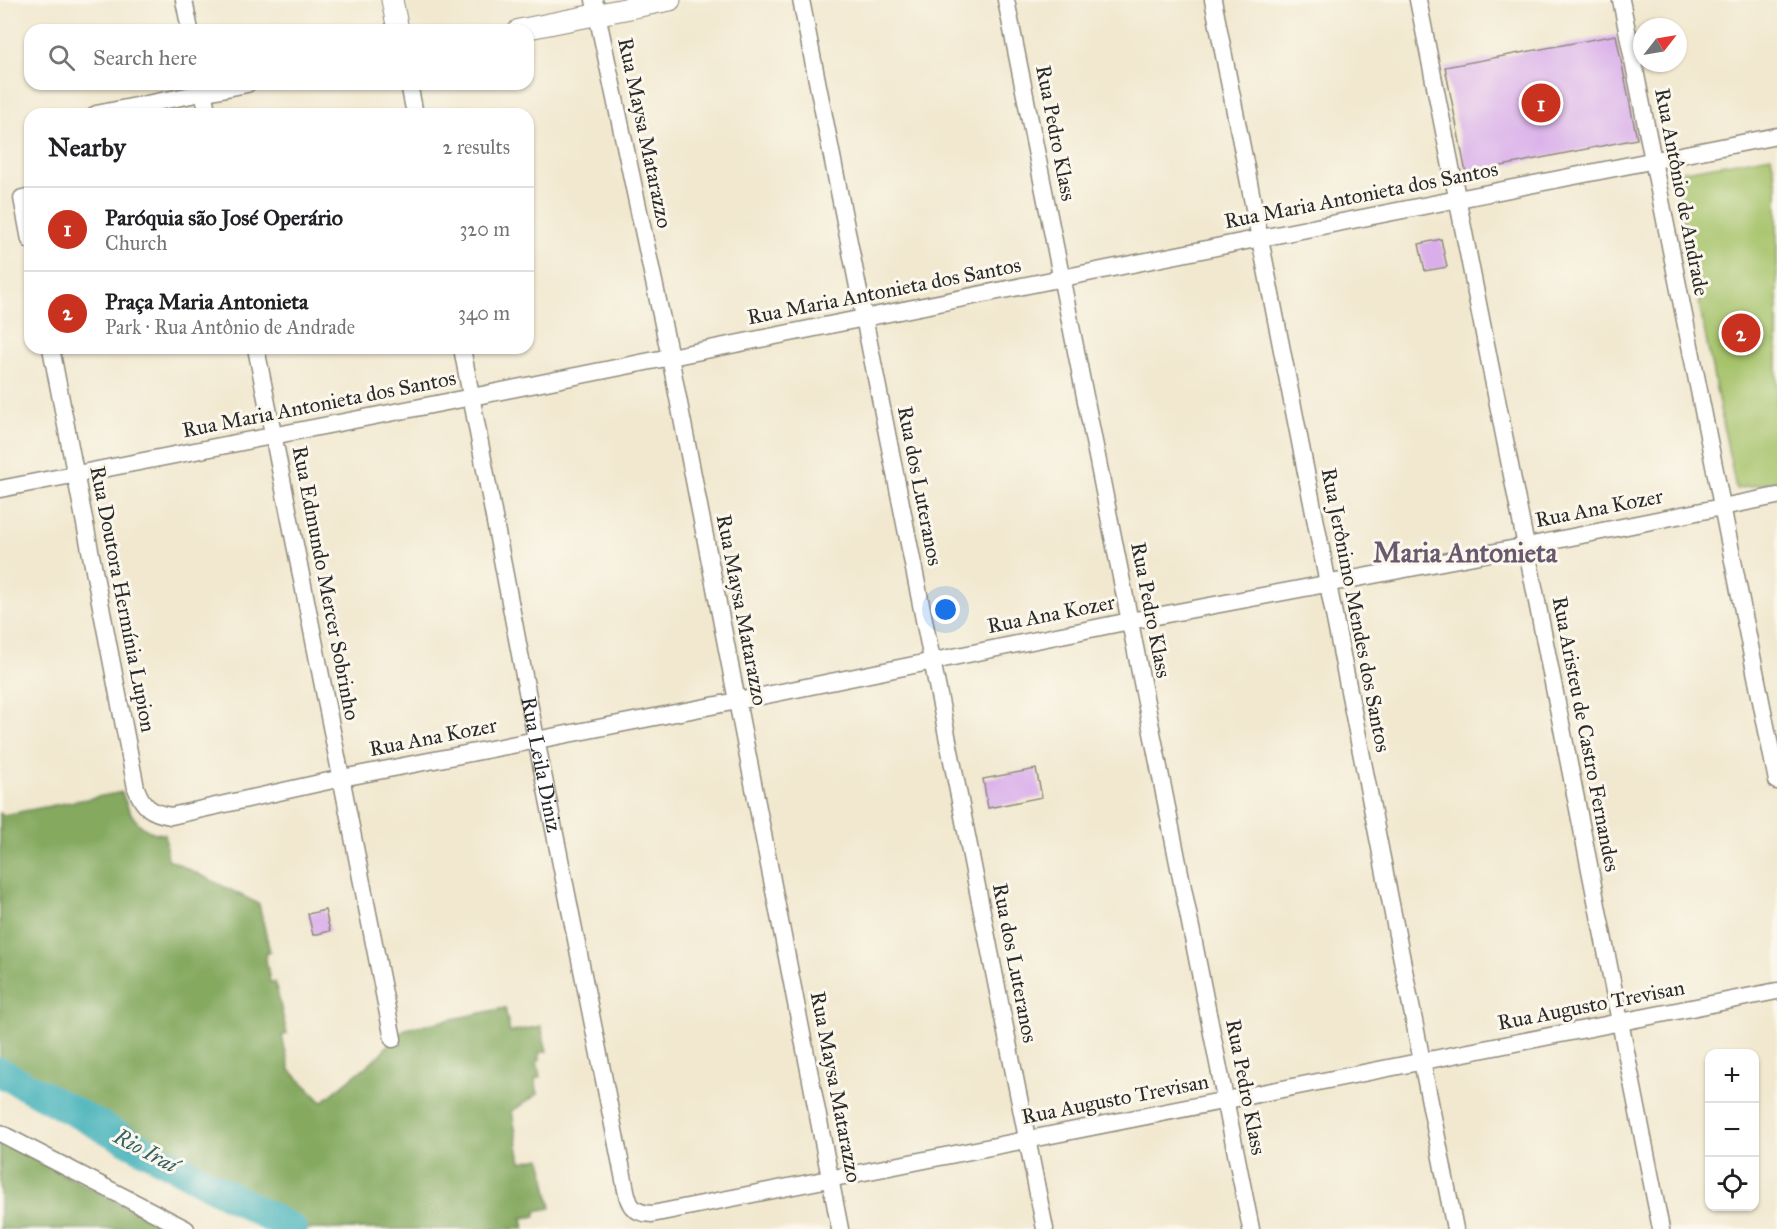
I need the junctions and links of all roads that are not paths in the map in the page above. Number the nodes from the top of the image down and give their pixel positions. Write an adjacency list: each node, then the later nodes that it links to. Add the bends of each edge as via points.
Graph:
1 (184, 0): 10 (street)
2 (392, 0): 11 (street)
3 (670, 0): 9 (street)
4 (801, 0): 26 (street, Rua dos Luteranos)
5 (1006, 0): 25 (street, Rua Pedro Klass)
6 (1213, 0): 24 (street, Rua Jerônimo Mendes dos Santos)
7 (1418, 0): 22 (street, Rua Aristeu de Castro Fernandes)
8 (1621, 0): 20 (street, Rua Antônio de Andrade)
9 (595, 7): 12 (street); 30 (street, Rua Maysa Matarazzo)
10 (189, 24)
11 (397, 24)
12 (534, 25)
13 (194, 90): 16 (street)
14 (202, 90): 17 (street)
15 (410, 90): 18 (street)
16 (120, 108)
17 (207, 108)
18 (414, 108)
19 (1777, 136): 20 (street, Rua Maria Antonieta dos Santos)
20 (1653, 160): 22 (street, Rua Maria Antonieta dos Santos); 36 (street, Rua Antônio de Andrade)
21 (22, 198): 23 (street)
22 (1458, 200): 24 (street, Rua Maria Antonieta dos Santos); 37 (street, Rua Aristeu de Castro Fernandes)
23 (24, 208)
24 (1261, 238): 25 (street, Rua Maria Antonieta dos Santos); 38 (street, Rua Jerônimo Mendes dos Santos)
25 (1062, 278): 26 (street, Rua Maria Antonieta dos Santos); 39 (street, Rua Pedro Klass)
26 (864, 318): 30 (street, Rua Maria Antonieta dos Santos); 40 (street, Rua dos Luteranos)
27 (52, 354): 33 (street, Rua Doutora Hermínia Lupion)
28 (257, 354): 32 (street, Rua Edmundo Mercer Sobrinho)
29 (463, 354): 31 (street, Rua Leila Diniz)
30 (670, 357): 31 (street, Rua Maria Antonieta dos Santos); 41 (street, Rua Maysa Matarazzo)
31 (472, 397): 32 (street, Rua Maria Antonieta dos Santos); 42 (street, Rua Leila Diniz)
32 (275, 436): 33 (street, Rua Maria Antonieta dos Santos); 43 (street, Rua Edmundo Mercer Sobrinho)
33 (77, 475): 34 (street, Rua Maria Antonieta dos Santos); 45 (street, Rua Doutora Hermínia Lupion, via 136,788 141,801 154,811 171,816)
34 (0, 489)
35 (1777, 496): 36 (street, Rua Ana Kozer)
36 (1722, 507): 37 (street, Rua Ana Kozer); 44 (street, Rua Antônio de Andrade)
37 (1527, 546): 38 (street, Rua Ana Kozer); 47 (street, Rua Aristeu de Castro Fernandes)
38 (1328, 584): 39 (street, Rua Ana Kozer); 49 (street, Rua Jerônimo Mendes dos Santos)
39 (1130, 621): 40 (street, Rua Ana Kozer); 50 (street, Rua Pedro Klass)
40 (932, 661): 41 (street, Rua Ana Kozer); 52 (street, Rua dos Luteranos)
41 (737, 701): 42 (street, Rua Ana Kozer); 53 (street, Rua Maysa Matarazzo)
42 (536, 739): 43 (street, Rua Ana Kozer); 54 (street, Rua Leila Diniz)
43 (342, 778): 45 (street, Rua Ana Kozer); 48 (street, Rua Edmundo Mercer Sobrinho)
44 (1777, 781)
45 (195, 811)
46 (1777, 991): 47 (street, Rua Augusto Trevisan)
47 (1620, 1022): 49 (street, Rua Augusto Trevisan); 60 (street, Rua Aristeu de Castro Fernandes)
48 (393, 1039)
49 (1422, 1061): 50 (street, Rua Augusto Trevisan); 59 (street, Rua Jerônimo Mendes dos Santos)
50 (1225, 1100): 52 (street, Rua Augusto Trevisan); 58 (street, Rua Pedro Klass)
51 (0, 1133): 55 (street)
52 (1027, 1139): 53 (street, Rua Augusto Trevisan); 57 (street, Rua dos Luteranos)
53 (830, 1178): 54 (street, Rua Augusto Trevisan, via 652,1214 640,1213 632,1206); 56 (street, Rua Maysa Matarazzo)
54 (624, 1180)
55 (177, 1227)
56 (840, 1229)
57 (1045, 1229)
58 (1251, 1229)
59 (1455, 1229)
60 (1661, 1229)

